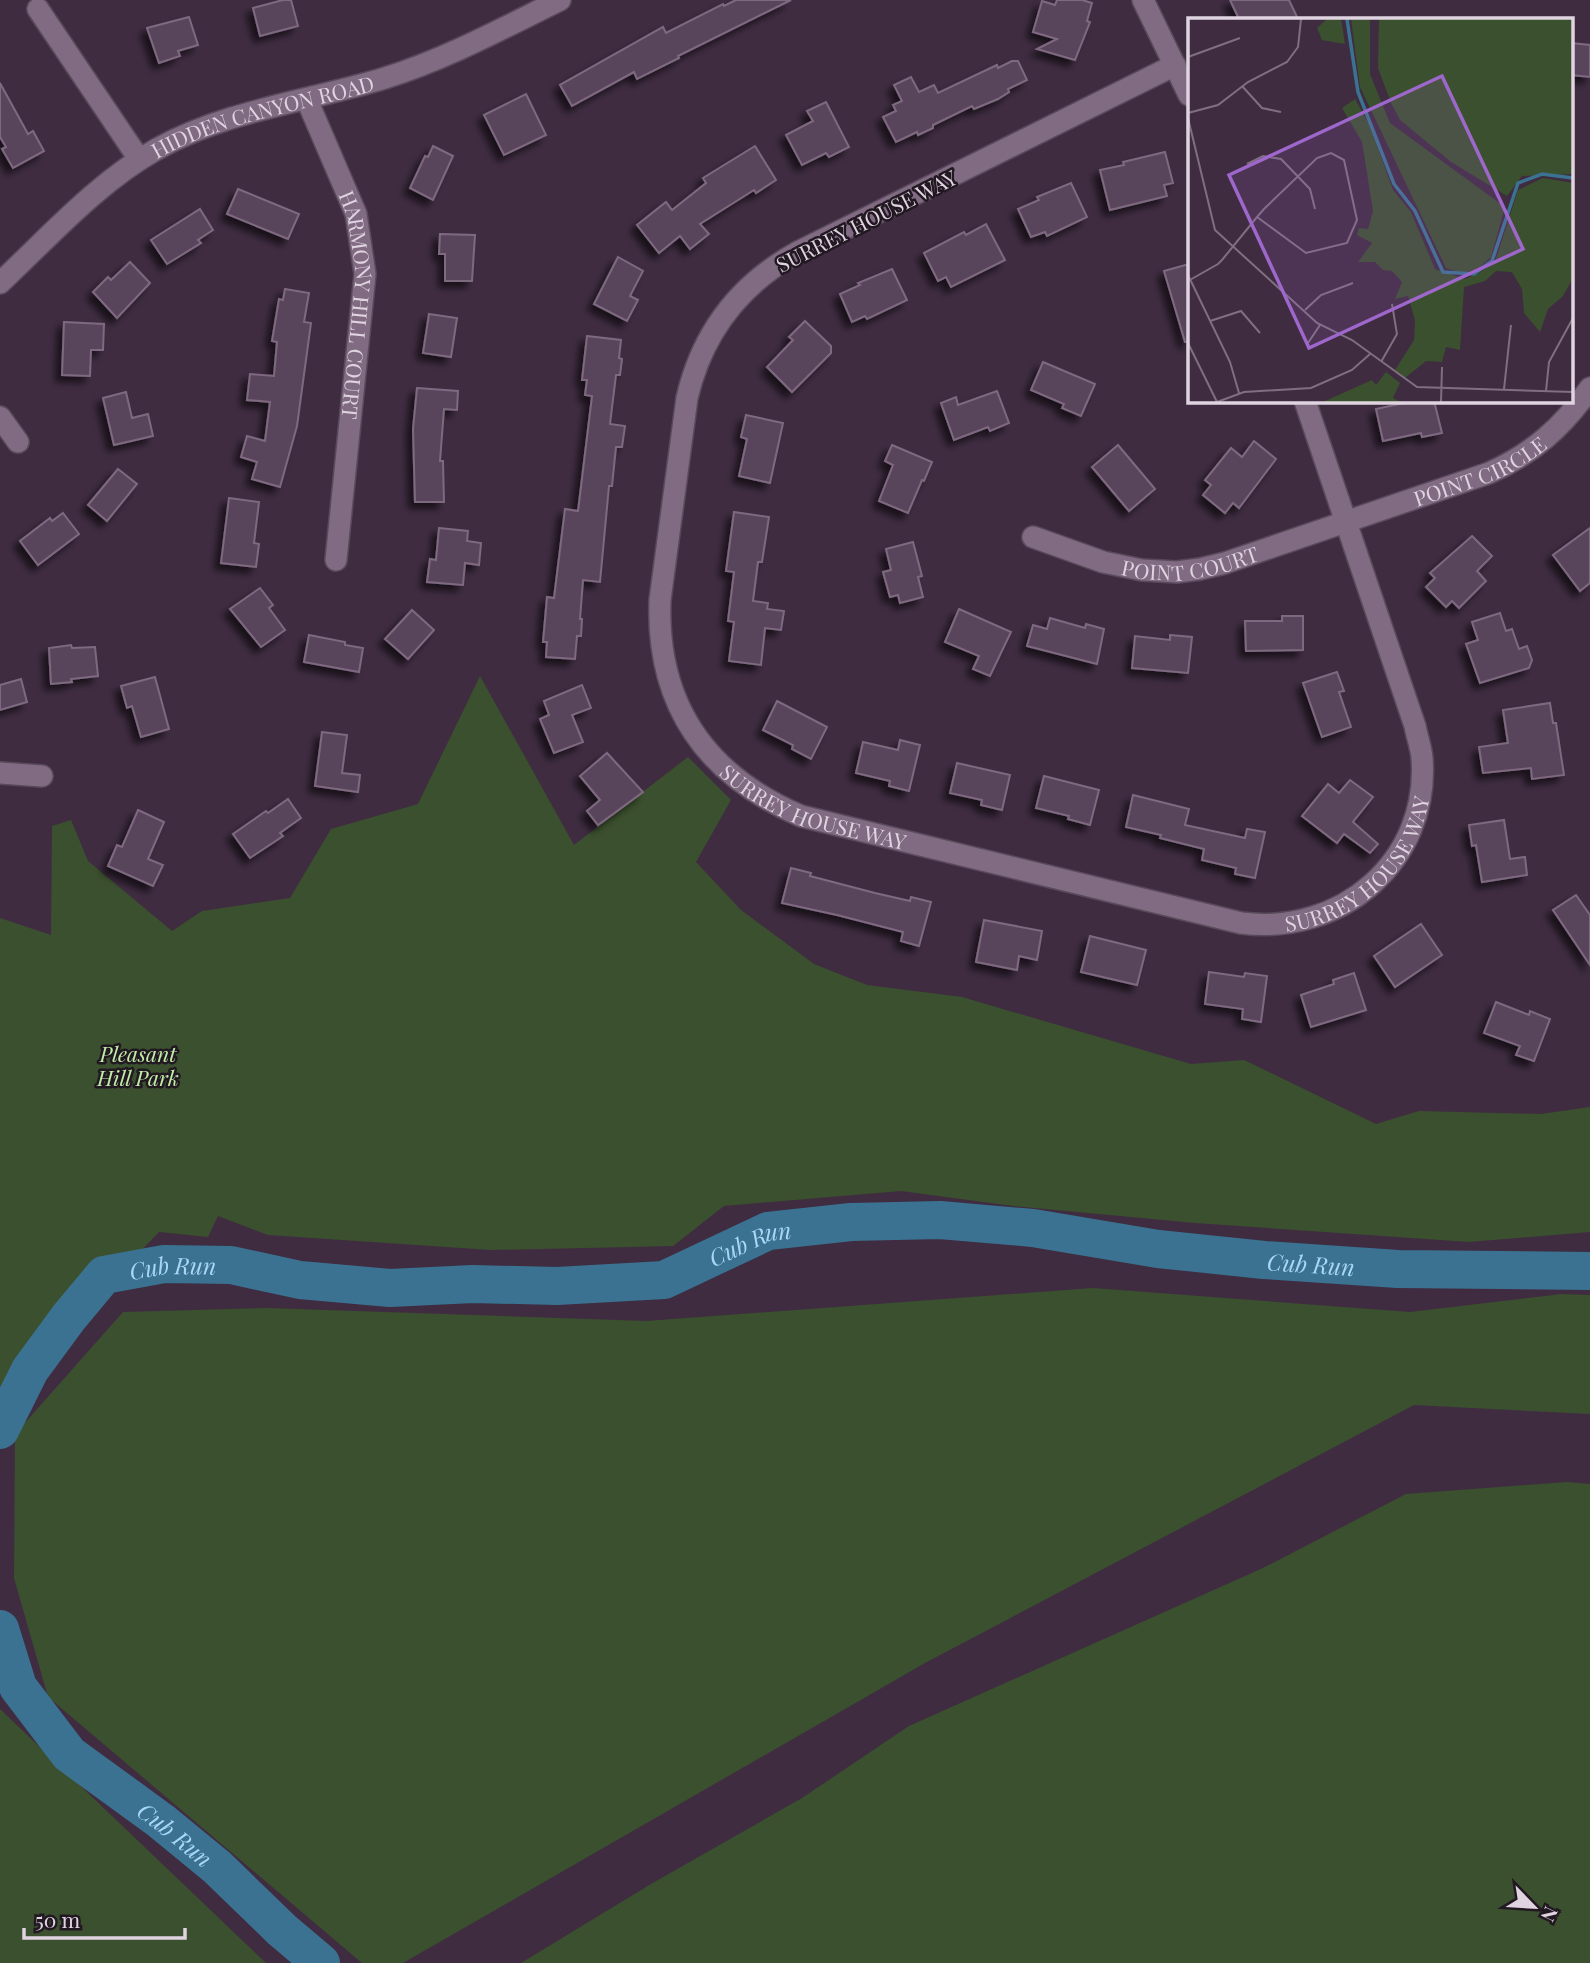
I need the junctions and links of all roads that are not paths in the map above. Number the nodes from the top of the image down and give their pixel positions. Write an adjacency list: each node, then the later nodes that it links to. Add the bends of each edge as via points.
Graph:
1 (560, 0): 6 (street, HIDDEN CANYON ROAD, via 448,54)
2 (1143, 0): 4 (street)
3 (38, 9): 7 (street)
4 (1175, 65): 5 (street); 13 (street, SURREY HOUSE WAY, via 798,252 774,266 730,306 703,348 687,398 660,612 663,658 677,702 689,726 726,771 761,797 801,816 1241,923 1297,923 1336,909 1380,876 1407,836 1421,784 1422,757 1415,726)
5 (1188, 93)
6 (307, 100): 7 (street, HIDDEN CANYON ROAD, via 242,115); 15 (street, HARMONY HILL COURT, via 352,201 365,274)
7 (139, 159): 8 (street, HIDDEN CANYON ROAD)
8 (0, 283)
9 (1590, 388): 13 (street, POINT CIRCLE, via 1563,423 1512,463)
10 (1305, 402): 13 (street, SURREY HOUSE WAY)
11 (0, 417): 12 (street)
12 (18, 442)
13 (1346, 522): 14 (street, POINT COURT, via 1225,564 1177,572 1102,562)
14 (1033, 537)
15 (336, 560)
16 (0, 773): 17 (street)
17 (42, 776)

